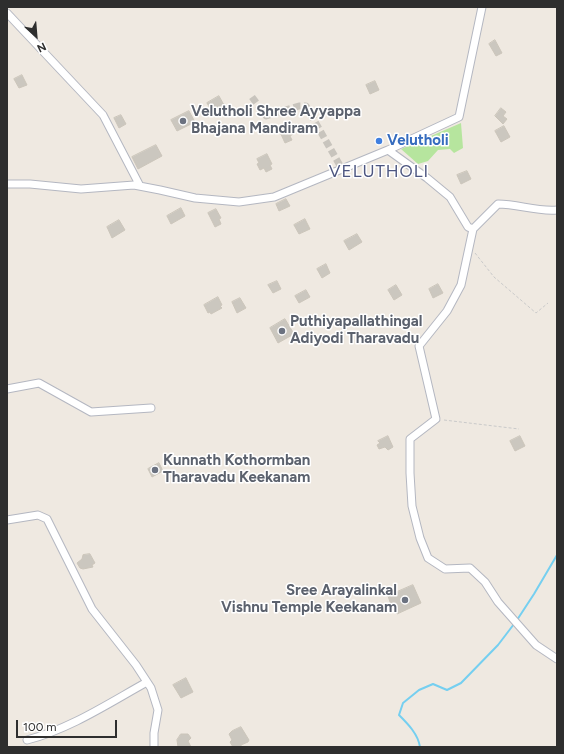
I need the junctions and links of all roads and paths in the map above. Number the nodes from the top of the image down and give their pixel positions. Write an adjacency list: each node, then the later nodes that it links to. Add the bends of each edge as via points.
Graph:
1 (482, 7): 3 (street, via 459,117)
2 (7, 13): 5 (street, via 103,115)
3 (388, 150): 5 (street, via 274,197 239,202 195,198); 7 (street, via 450,197 468,227)
4 (7, 184): 5 (street, via 81,189)
5 (140, 186)
6 (557, 210): 7 (street, via 498,204)
7 (472, 229): 8 (street)
8 (469, 246): 9 (path, via 494,277 536,313); 12 (street, via 461,285 447,311 419,346)
9 (548, 303)
10 (7, 389): 11 (street, via 39,383 91,412)
11 (151, 408)
12 (436, 419): 13 (path); 15 (street, via 410,439 412,506 428,558 445,569 470,568 485,582 498,602 536,645)
13 (519, 429)
14 (7, 520): 16 (street, via 38,515 47,519 92,610)
15 (557, 659)
16 (148, 682): 17 (street, via 65,727); 18 (street, via 158,710)
17 (27, 740)
18 (154, 747)

